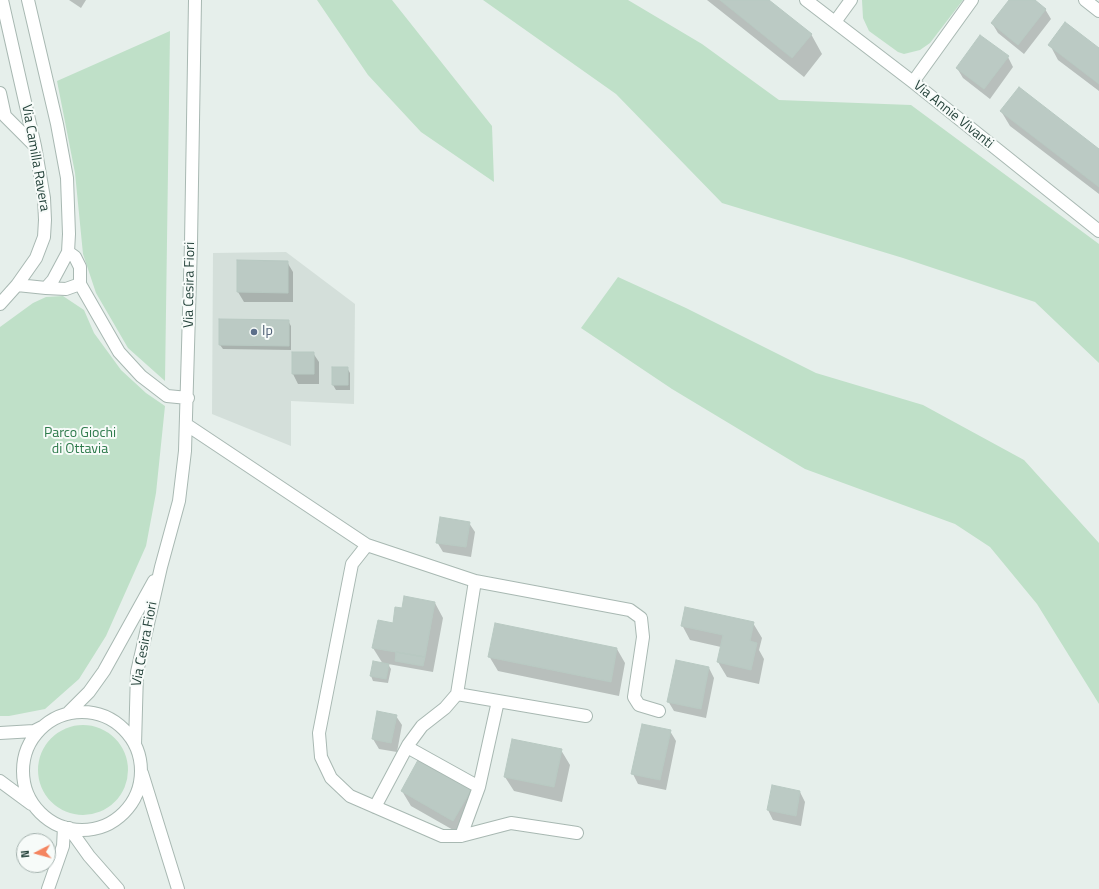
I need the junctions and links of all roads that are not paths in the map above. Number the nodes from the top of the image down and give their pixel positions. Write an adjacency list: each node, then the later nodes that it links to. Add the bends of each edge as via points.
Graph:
1 (2, 0): 12 (street, Via Camilla Ravera)
2 (28, 0): 14 (street, via 67,178)
3 (195, 0): 19 (street, Via Cesira Fiori)
4 (806, 0): 9 (street, Via Annie Vivanti)
5 (851, 0): 9 (street)
6 (972, 0): 10 (street)
7 (1085, 0): 8 (street)
8 (1099, 11)
9 (834, 22): 10 (street, Via Annie Vivanti)
10 (913, 82): 13 (street, Via Annie Vivanti)
11 (0, 93): 12 (street, via 5,116)
12 (35, 146): 16 (street, Via Camilla Ravera, via 44,198 45,229 39,252)
13 (1099, 231)
14 (68, 252): 15 (street, via 75,257 80,267); 17 (street)
15 (80, 284): 17 (street, via 66,289); 19 (street, via 119,352 141,376 167,396)
16 (17, 285): 17 (street); 18 (street, Via Camilla Ravera)
17 (46, 288)
18 (0, 304)
19 (188, 398): 20 (street, Via Cesira Fiori)
20 (187, 425): 21 (street); 22 (street, Via Cesira Fiori, via 179,501)
21 (367, 545): 23 (street); 36 (street, via 352,564 319,733 321,757 331,778 350,796)
22 (161, 568): 27 (street, Via Cesira Fiori, via 104,671); 31 (street, Via Cesira Fiori, via 137,672)
23 (475, 581): 24 (street); 26 (street, via 630,610 641,618 643,637 634,697 639,705)
24 (457, 694): 25 (street); 32 (street, via 445,708 422,726)
25 (498, 701): 28 (street); 35 (street)
26 (659, 711)
27 (67, 714): 29 (street); 31 (street, via 87,713 106,717 119,725)
28 (586, 716)
29 (45, 725): 30 (street, via 34,731); 37 (street, via 29,746 23,769 27,793)
30 (0, 733)
31 (135, 745): 33 (street)
32 (407, 747): 35 (street); 36 (street)
33 (142, 772): 38 (street, via 134,801 121,815 101,827 88,830); 43 (street)
34 (0, 781): 37 (street)
35 (479, 787): 40 (street)
36 (375, 807): 40 (street, via 442,836)
37 (37, 809): 38 (street, via 44,816)
38 (66, 828): 41 (street, via 63,846); 42 (street)
39 (577, 833): 40 (street, via 531,824 511,823)
40 (462, 836)
41 (48, 889)
42 (118, 889)
43 (178, 889)

